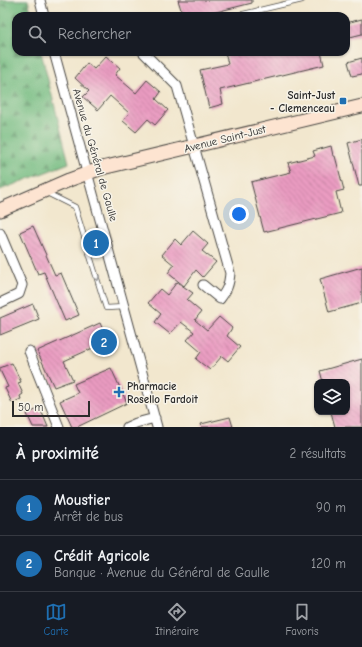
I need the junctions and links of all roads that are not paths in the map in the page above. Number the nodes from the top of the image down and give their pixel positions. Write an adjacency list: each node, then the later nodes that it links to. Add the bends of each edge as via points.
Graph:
1 (40, 0): 3 (street)
2 (302, 0): 4 (lane)
3 (43, 12)
4 (252, 12)
5 (55, 56): 9 (street, Avenue du Général de Gaulle)
6 (147, 56): 8 (street, via 177,86)
7 (362, 106): 8 (street, Avenue Saint-Just)
8 (194, 146): 9 (street, Avenue Saint-Just, via 102,168); 13 (street, via 230,273 230,283 220,299)
9 (88, 174): 10 (street, Avenue Saint-Just); 15 (street, Avenue du Général de Gaulle)
10 (44, 191): 11 (street, Avenue Saint-Just); 15 (lane, one-way to 15, via 75,207 106,308)
11 (0, 210)
12 (0, 233): 14 (street, via 22,285 19,294)
13 (203, 285)
14 (0, 303)
15 (125, 307): 17 (street, Avenue du Général de Gaulle)
16 (29, 351): 18 (street)
17 (156, 423): 19 (street, via 136,423)
18 (59, 427)
19 (126, 427)

